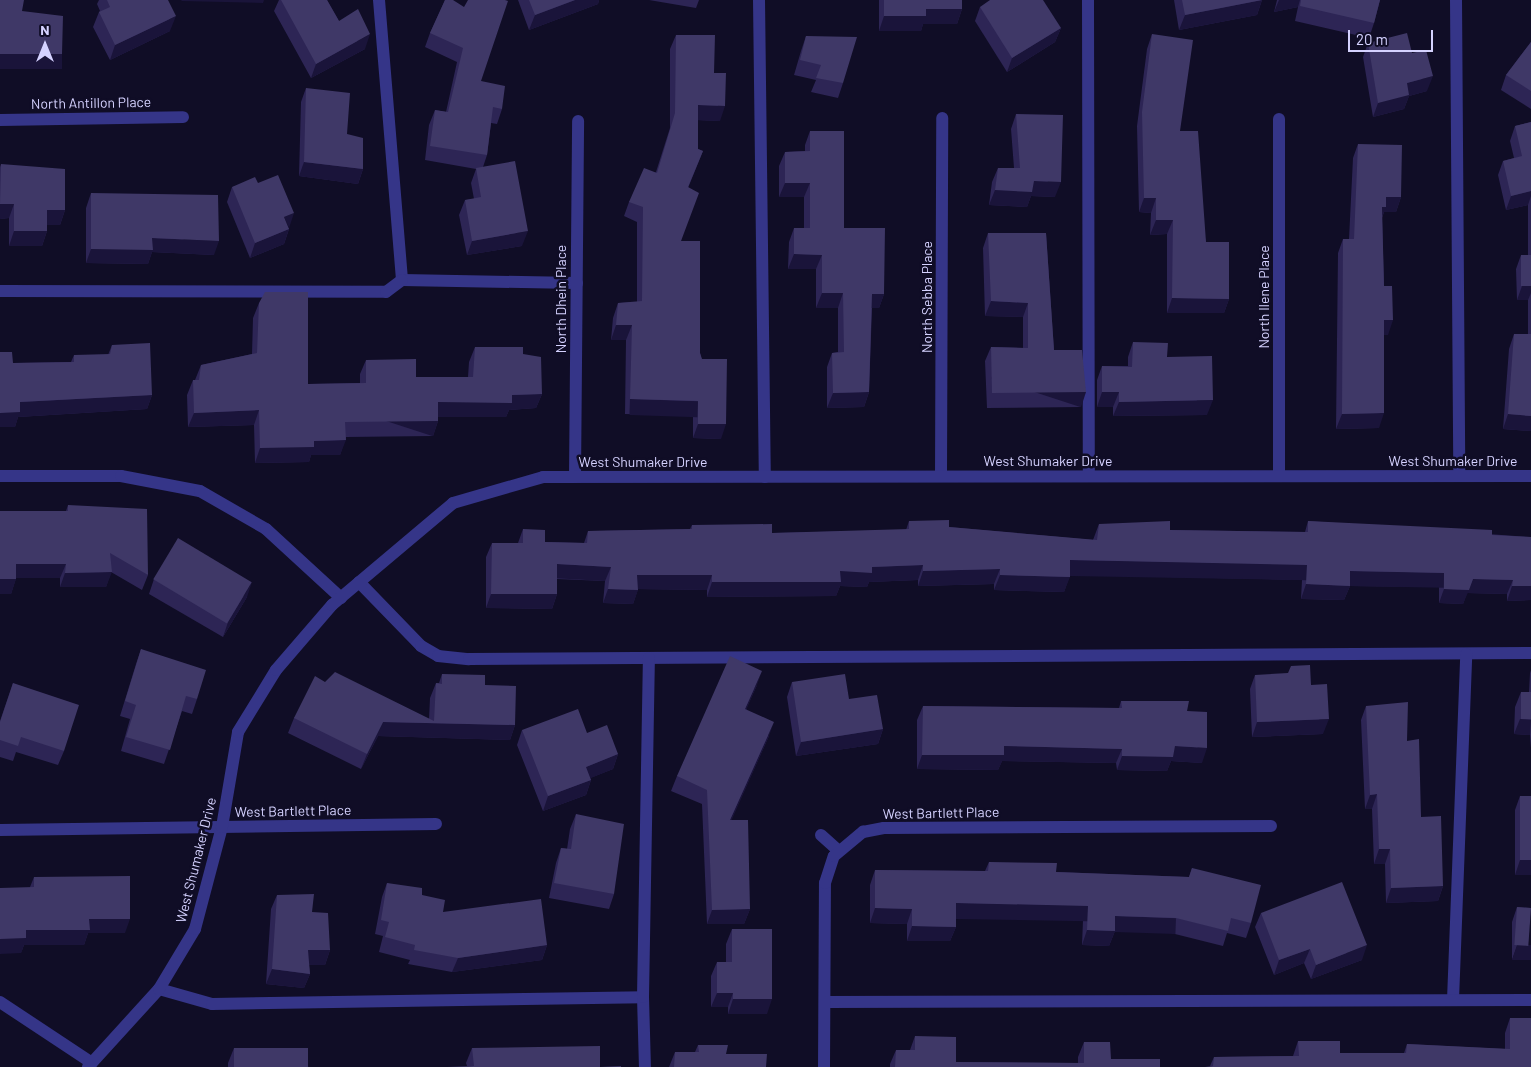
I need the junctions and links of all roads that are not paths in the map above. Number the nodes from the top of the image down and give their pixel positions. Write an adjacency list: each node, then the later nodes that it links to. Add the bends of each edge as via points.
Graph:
1 (379, 0): 10 (street)
2 (759, 0): 20 (street)
3 (1088, 0): 16 (street)
4 (1456, 0): 13 (street)
5 (183, 117): 8 (street, North Antillon Place)
6 (942, 118): 15 (street, North Sebba Place)
7 (1279, 119): 17 (street, North Ilene Place)
8 (0, 120)
9 (578, 121): 11 (street, North Dhein Place)
10 (402, 280): 11 (street); 12 (street, via 386,292)
11 (576, 282): 19 (street, North Dhein Place)
12 (0, 291)
13 (1459, 475): 17 (street, West Shumaker Drive); 18 (street, West Shumaker Drive)
14 (0, 476): 22 (street, via 121,476 200,491 266,529)
15 (941, 476): 16 (street, West Shumaker Drive); 20 (street, West Shumaker Drive)
16 (1090, 476): 17 (street, West Shumaker Drive)
17 (1279, 476)
18 (1531, 476)
19 (575, 477): 20 (street, West Shumaker Drive); 21 (street, West Shumaker Drive, via 543,477 452,503)
20 (765, 477)
21 (360, 582): 22 (street, West Shumaker Drive); 25 (street, via 422,646 438,656)
22 (341, 598): 28 (street, West Shumaker Drive, via 276,670 238,732)
23 (1466, 654): 24 (street); 25 (street); 34 (street)
24 (1531, 654)
25 (649, 658): 33 (street)
26 (436, 824): 28 (street, West Bartlett Place)
27 (1271, 826): 31 (street, West Bartlett Place, via 884,828 863,832)
28 (222, 827): 29 (street, West Bartlett Place); 32 (street, West Shumaker Drive, via 195,929)
29 (0, 830)
30 (821, 835): 31 (street)
31 (839, 851): 37 (street, West Bartlett Place, via 825,883)
32 (159, 989): 33 (street, via 212,1004); 38 (street, West Shumaker Drive)
33 (643, 997): 39 (street)
34 (1452, 1000): 35 (street); 37 (street)
35 (1531, 1000)
36 (0, 1002): 38 (street)
37 (825, 1002): 40 (street, West Bartlett Place)
38 (97, 1064)
39 (645, 1067)
40 (824, 1067)

